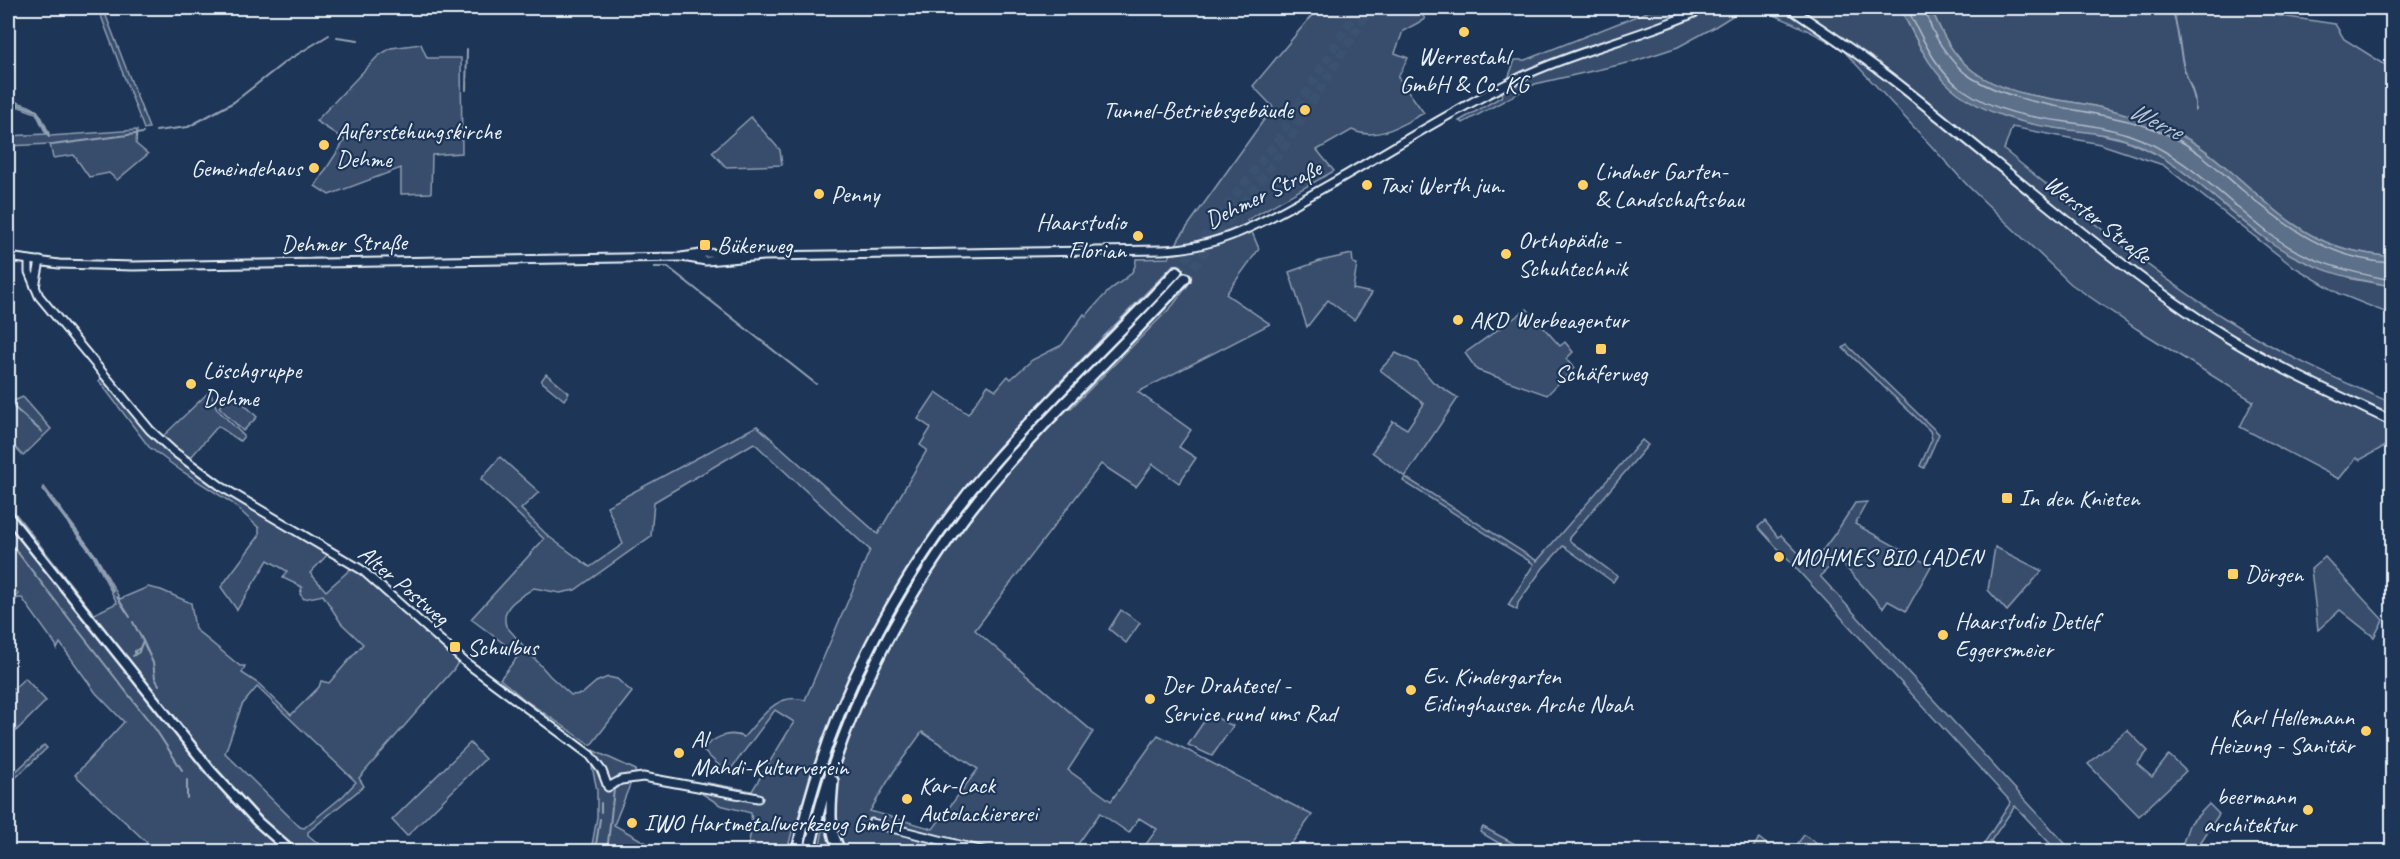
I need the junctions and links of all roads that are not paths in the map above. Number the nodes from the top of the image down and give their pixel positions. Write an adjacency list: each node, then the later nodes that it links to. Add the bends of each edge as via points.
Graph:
1 (1705, 8): 7 (street, Dehmer Straße, via 1522,76 1264,221 1198,247 764,256 706,261 682,257 209,266 92,266)
2 (1782, 8): 4 (main road, Werster Straße)
3 (1790, 8): 4 (main road, Werster Straße)
4 (1802, 15): 11 (main road, Werster Straße, via 1901,86 2182,308 2265,359)
5 (8, 257): 6 (street, Dehmer Straße)
6 (29, 260): 7 (street, Dehmer Straße); 10 (street, Alter Postweg)
7 (40, 261): 10 (street)
8 (1177, 271): 17 (highway, via 994,462 926,550 898,594 850,688 825,752)
9 (1185, 278): 13 (highway, via 1007,465 944,545 893,629 852,714)
10 (35, 287): 14 (street, Alter Postweg, via 77,343 172,452 362,570 465,662 590,755 608,787 621,780 643,777)
11 (2392, 421)
12 (8, 516): 16 (main road, via 211,771)
13 (835, 761): 18 (highway); 19 (highway, via 830,813 832,831)
14 (758, 798)
15 (872, 823): 20 (street)
16 (292, 852)
17 (797, 852)
18 (809, 852)
19 (842, 852)
20 (987, 852)

